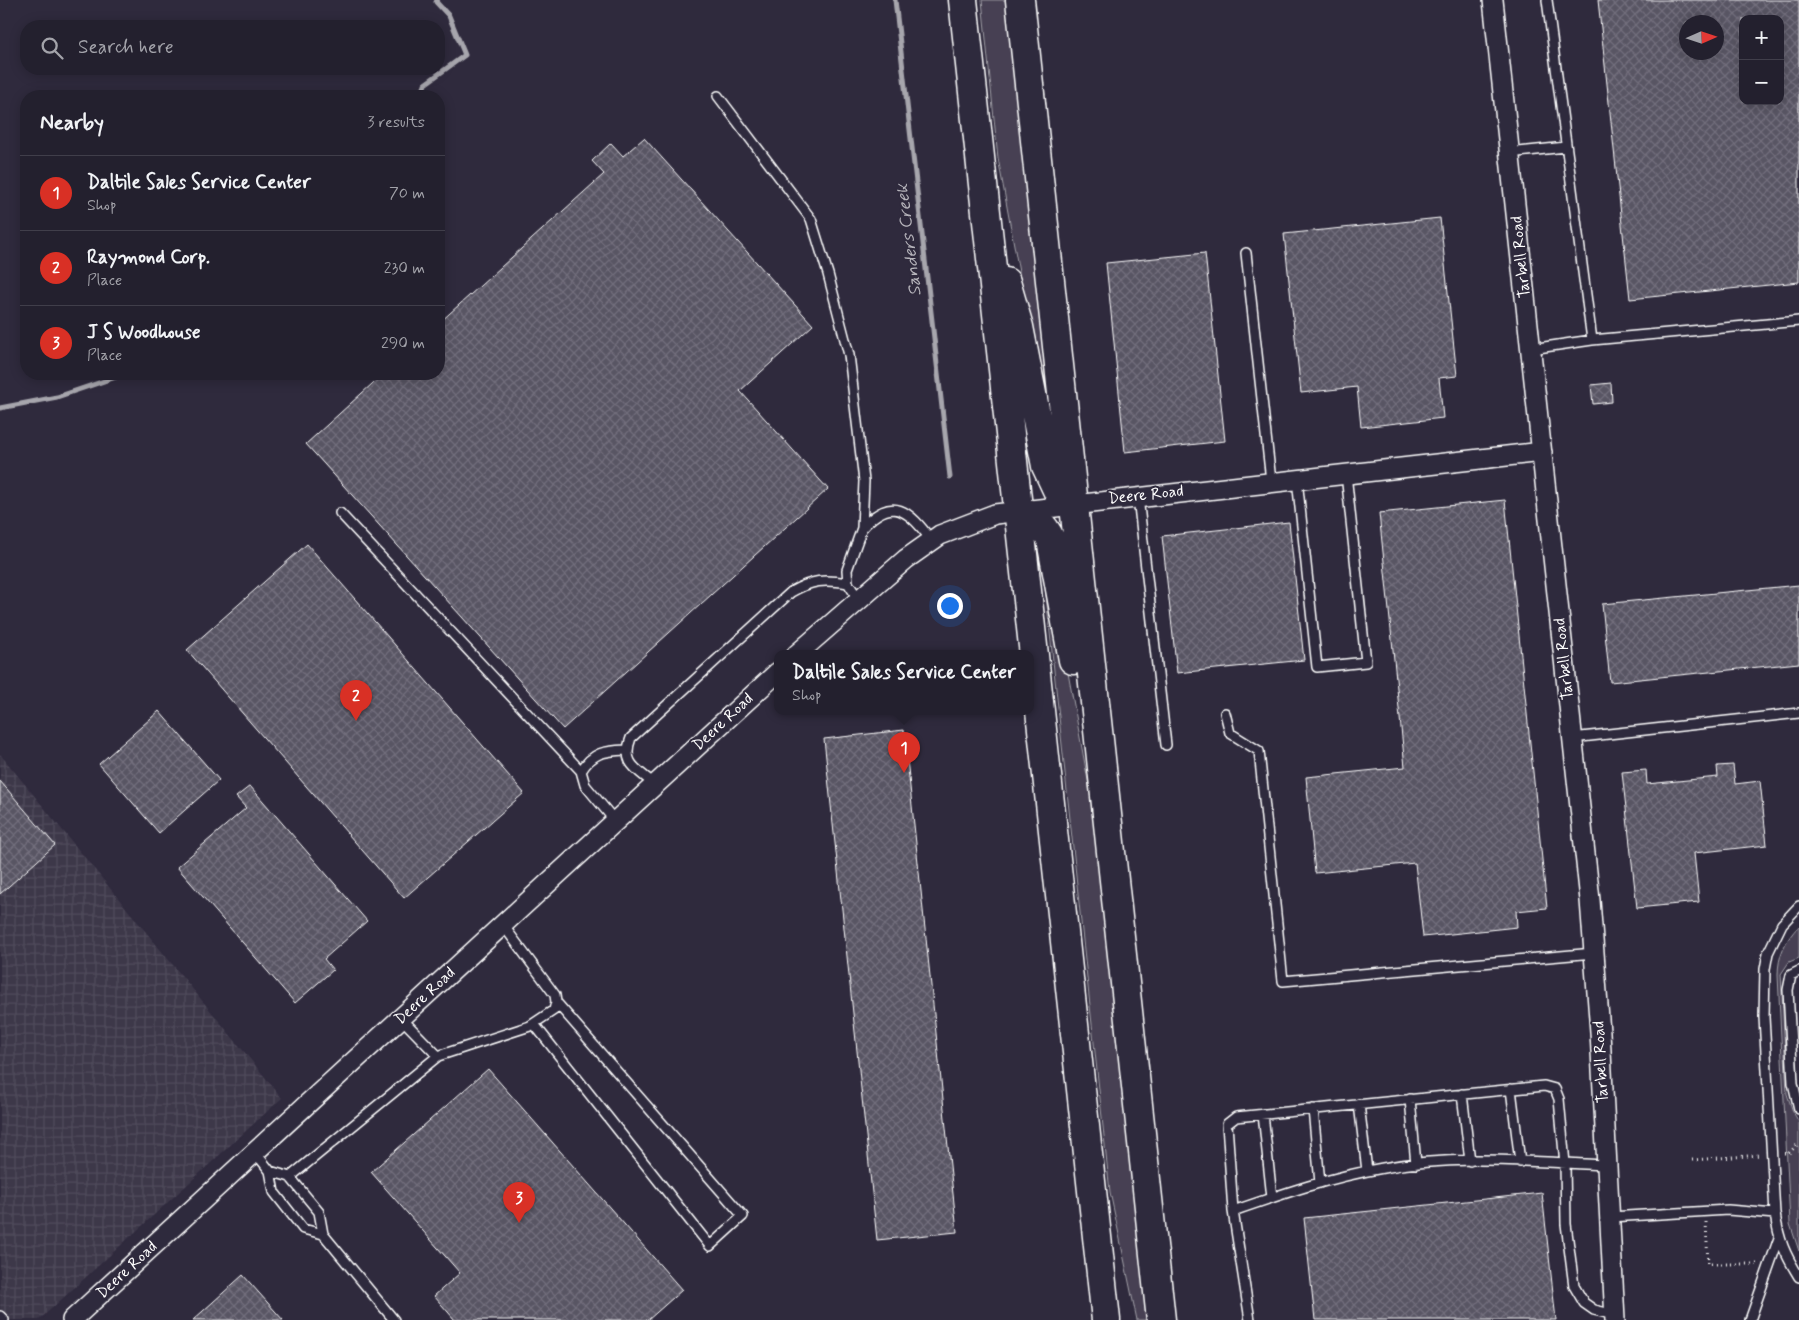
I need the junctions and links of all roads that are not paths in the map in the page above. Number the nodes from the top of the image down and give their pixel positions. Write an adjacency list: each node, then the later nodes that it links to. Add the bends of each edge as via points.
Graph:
1 (963, 0): 8 (main road)
2 (1020, 0): 18 (main road)
3 (1493, 0): 7 (street, Tarbell Road)
4 (1547, 0): 6 (lane)
5 (718, 96): 21 (lane, via 811,219 849,355 864,481)
6 (1566, 147): 7 (lane); 11 (lane)
7 (1509, 153): 12 (street, Tarbell Road)
8 (986, 209): 18 (main road, via 1019,327 1046,466 1060,496); 19 (main road)
9 (1246, 253): 16 (lane)
10 (1799, 321): 11 (lane)
11 (1592, 340): 12 (lane)
12 (1531, 349): 13 (street, Tarbell Road)
13 (1542, 452): 14 (street, Deere Road); 31 (street, Tarbell Road)
14 (1346, 474): 15 (street, Deere Road); 15 (lane, via 1366,662 1318,668)
15 (1297, 479): 16 (street, Deere Road)
16 (1271, 481): 17 (street, Deere Road)
17 (1138, 496): 18 (street, Deere Road); 32 (lane)
18 (1073, 503): 19 (street, Deere Road); 36 (main road)
19 (1018, 509): 22 (street, Deere Road, via 962,525); 26 (main road); 36 (main road, via 1038,520 1051,540 1073,663)
20 (340, 512): 34 (lane)
21 (862, 528): 22 (lane, via 875,514 899,510 914,518); 23 (lane, via 847,570)
22 (932, 541): 24 (street, Deere Road)
23 (848, 583): 24 (lane); 33 (lane, via 831,580 808,582 790,592 631,738)
24 (859, 600): 25 (street, Deere Road)
25 (802, 650)
26 (1033, 650)
27 (1034, 658): 63 (main road)
28 (774, 676): 35 (street, Deere Road)
29 (1799, 712): 31 (lane)
30 (1225, 713): 40 (lane, via 1230,733 1259,751 1283,981)
31 (1572, 738): 40 (street, Tarbell Road)
32 (1166, 745)
33 (626, 750): 34 (lane, via 607,751 588,758); 35 (lane, via 630,764)
34 (581, 771): 37 (lane, via 585,785)
35 (655, 785): 37 (street, Deere Road)
36 (1104, 790): 78 (main road)
37 (615, 821): 39 (street, Deere Road)
38 (1799, 906): 66 (lane, via 1782,924 1768,952 1765,969 1764,1017)
39 (503, 925): 42 (lane, via 555,995); 43 (street, Deere Road)
40 (1594, 953): 58 (street, Tarbell Road)
41 (1799, 971): 51 (lane, via 1791,975 1788,990 1793,1083)
42 (556, 1002): 44 (lane, via 554,1010); 44 (lane, via 743,1216 710,1246)
43 (401, 1018): 45 (lane); 53 (street, Deere Road)
44 (534, 1024): 45 (lane)
45 (438, 1056): 61 (lane)
46 (1510, 1089): 47 (lane); 55 (lane); 57 (lane, via 1544,1086 1555,1089 1559,1099)
47 (1462, 1094): 48 (lane); 54 (lane)
48 (1410, 1099): 49 (lane); 56 (lane)
49 (1359, 1104): 50 (lane); 60 (lane)
50 (1313, 1109): 52 (lane); 62 (lane)
51 (1799, 1109)
52 (1263, 1114): 64 (lane); 65 (lane, via 1236,1117 1227,1124)
53 (255, 1152): 59 (lane); 74 (street, Deere Road)
54 (1470, 1161): 55 (lane); 56 (lane)
55 (1520, 1162): 57 (lane)
56 (1416, 1164): 60 (lane)
57 (1565, 1164): 58 (lane); 72 (lane, via 1566,1224 1574,1286 1584,1303)
58 (1607, 1165): 67 (street, Tarbell Road)
59 (270, 1171): 61 (lane); 68 (lane, via 274,1192 303,1229)
60 (1367, 1171): 62 (lane)
61 (290, 1177): 68 (lane, via 319,1212)
62 (1320, 1183): 64 (lane)
63 (1091, 1187): 76 (main road); 77 (main road)
64 (1272, 1198): 65 (lane)
65 (1233, 1211): 79 (lane)
66 (1775, 1214): 67 (lane, via 1728,1210); 69 (lane)
67 (1610, 1217): 72 (street, Tarbell Road)
68 (323, 1234): 75 (lane)
69 (1779, 1238): 70 (lane); 80 (lane)
70 (1799, 1277)
71 (0, 1316): 73 (lane)
72 (1615, 1318)
73 (4, 1320)
74 (72, 1320)
75 (394, 1320)
76 (1106, 1320)
77 (1126, 1320)
78 (1162, 1320)
79 (1250, 1320)
80 (1750, 1320)

